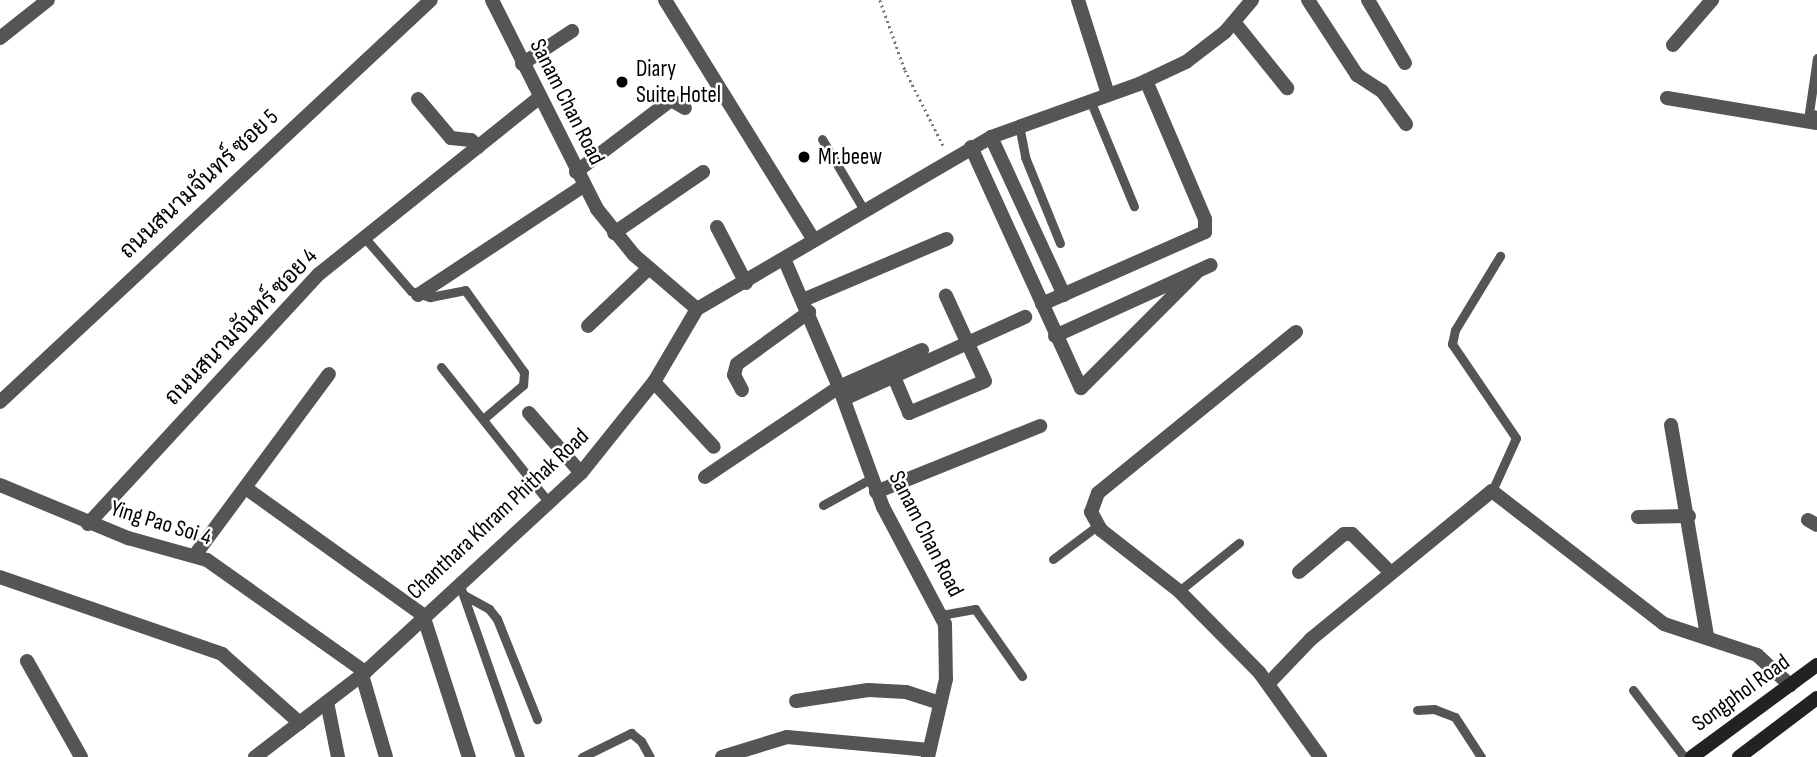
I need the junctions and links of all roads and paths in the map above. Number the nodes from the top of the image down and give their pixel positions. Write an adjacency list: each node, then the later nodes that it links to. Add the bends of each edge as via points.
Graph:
1 (430, 0): 70 (street, ถนนสนามจันทร์ ซอย 5)
2 (492, 0): 17 (street, Sanam Chan Road)
3 (665, 0): 44 (street)
4 (880, 0): 34 (path, via 905,70)
5 (1078, 0): 20 (street)
6 (1252, 0): 11 (street)
7 (1308, 0): 28 (street, via 1357,75 1382,91)
8 (1368, 0): 16 (street)
9 (1712, 0): 14 (street)
10 (47, 1): 13 (street)
11 (1234, 22): 18 (street, via 1186,62); 19 (street)
12 (572, 31): 17 (street)
13 (0, 38)
14 (1673, 45)
15 (1817, 58): 26 (lane, via 1809,113)
16 (1405, 63)
17 (522, 64): 21 (street, Sanam Chan Road)
18 (1146, 81): 20 (street); 53 (street, via 1205,219 1205,232)
19 (1287, 88)
20 (1108, 94): 24 (street)
21 (539, 98): 32 (street, ถนนสนามจันทร์ ซอย 4); 35 (street, Sanam Chan Road)
22 (1667, 98): 27 (street)
23 (418, 99): 32 (street, via 451,138 471,140)
24 (1090, 100): 29 (street); 38 (lane)
25 (685, 108): 35 (street, via 671,100)
26 (1817, 114)
27 (1817, 123)
28 (1406, 124)
29 (1019, 125): 30 (street); 45 (lane, via 1025,157)
30 (991, 137): 33 (street); 53 (street)
31 (822, 139): 39 (lane)
32 (478, 147): 42 (street, ถนนสนามจันทร์ ซอย 4)
33 (971, 147): 34 (street); 55 (street)
34 (950, 159): 39 (street)
35 (576, 172): 37 (street, Sanam Chan Road)
36 (703, 172): 41 (street)
37 (583, 186): 41 (street, Sanam Chan Road); 52 (street)
38 (1134, 206)
39 (864, 210): 44 (street)
40 (717, 228): 51 (street)
41 (614, 233): 49 (street, Sanam Chan Road)
42 (364, 237): 52 (lane); 86 (street, ถนนสนามจันทร์ ซอย 4, via 284,308)
43 (947, 239): 56 (street)
44 (814, 240): 47 (street)
45 (1060, 243)
46 (1500, 256): 81 (lane, via 1455,330 1452,344 1516,438)
47 (785, 261): 51 (street); 56 (street, Sanam Chan Road)
48 (1211, 265): 50 (street)
49 (649, 269): 57 (street, Sanam Chan Road); 59 (street)
50 (1196, 273): 61 (street); 61 (street, via 1081,388)
51 (746, 283): 57 (street)
52 (418, 295): 72 (lane, via 465,290 524,372 523,385)
53 (1065, 295): 55 (street)
54 (946, 296): 62 (street)
55 (1042, 304): 61 (street)
56 (806, 306): 68 (street, via 737,364 734,376); 69 (street, Sanam Chan Road)
57 (697, 309): 67 (street, Chanthara Khram Phithak Road)
58 (1025, 317): 62 (street)
59 (588, 326)
60 (1296, 332): 87 (street, via 1098,493 1091,512)
61 (1055, 336)
62 (967, 343): 66 (street); 66 (street, via 985,381 909,413)
63 (922, 350): 69 (street)
64 (440, 367): 72 (lane)
65 (329, 374): 80 (street)
66 (894, 377): 69 (street)
67 (654, 382): 75 (street); 76 (street, Chanthara Khram Phithak Road)
68 (742, 390)
69 (841, 393): 77 (street); 79 (street, Sanam Chan Road)
70 (0, 402)
71 (529, 413): 76 (street)
72 (483, 419): 82 (lane)
73 (1671, 425): 84 (street)
74 (1040, 426): 79 (street)
75 (714, 447)
76 (581, 473): 82 (street, Chanthara Khram Phithak Road)
77 (705, 478)
78 (0, 485): 86 (street, Ying Pao Soi 4)
79 (874, 485): 83 (lane); 97 (street, Sanam Chan Road)
80 (247, 489): 89 (street); 96 (street)
81 (1492, 491): 92 (street); 98 (street, via 1664,624)
82 (549, 503): 94 (street, Chanthara Khram Phithak Road)
83 (823, 505)
84 (1689, 516): 85 (street); 98 (street)
85 (1638, 517)
86 (88, 524): 89 (street, Ying Pao Soi 4)
87 (1097, 526): 90 (lane); 95 (street)
88 (1239, 544): 95 (lane)
89 (195, 555): 101 (street, Ying Pao Soi 4, via 226,570)
90 (1053, 559)
91 (1298, 572): 92 (street, via 1344,534 1352,534)
92 (1391, 573): 103 (street, via 1311,639)
93 (0, 577): 112 (street, via 222,654)
94 (461, 589): 96 (street, Chanthara Khram Phithak Road); 111 (lane, via 497,619); 119 (lane)
95 (1179, 591): 103 (street)
96 (423, 615): 101 (street, Chanthara Khram Phithak Road); 118 (street)
97 (942, 615): 102 (lane, via 975,609); 109 (street, Sanam Chan Road, via 948,653)
98 (1707, 636): 104 (street, via 1757,655)
99 (27, 661): 114 (street)
100 (1817, 665): 104 (main road, Songphol Road)
101 (363, 674): 108 (street, Chanthara Khram Phithak Road); 117 (street)
102 (1023, 676)
103 (1269, 683): 123 (street)
104 (1790, 685): 126 (main road, Songphol Road)
105 (1633, 690): 125 (lane)
106 (1817, 698): 127 (main road)
107 (796, 701): 109 (street, via 868,690 906,692)
108 (327, 702): 112 (street, Chanthara Khram Phithak Road); 116 (street)
109 (940, 703): 113 (street, Sanam Chan Road)
110 (1417, 710): 124 (lane, via 1434,709 1455,717)
111 (537, 719)
112 (300, 723): 115 (street, Chanthara Khram Phithak Road)
113 (928, 754): 122 (street, via 787,737)
114 (81, 757)
115 (255, 757)
116 (338, 757)
117 (386, 757)
118 (469, 757)
119 (520, 757)
120 (582, 757): 121 (lane, via 631,733 642,741)
121 (650, 757)
122 (722, 757)
123 (1320, 757)
124 (1481, 757)
125 (1684, 757)
126 (1692, 757)
127 (1738, 757)

